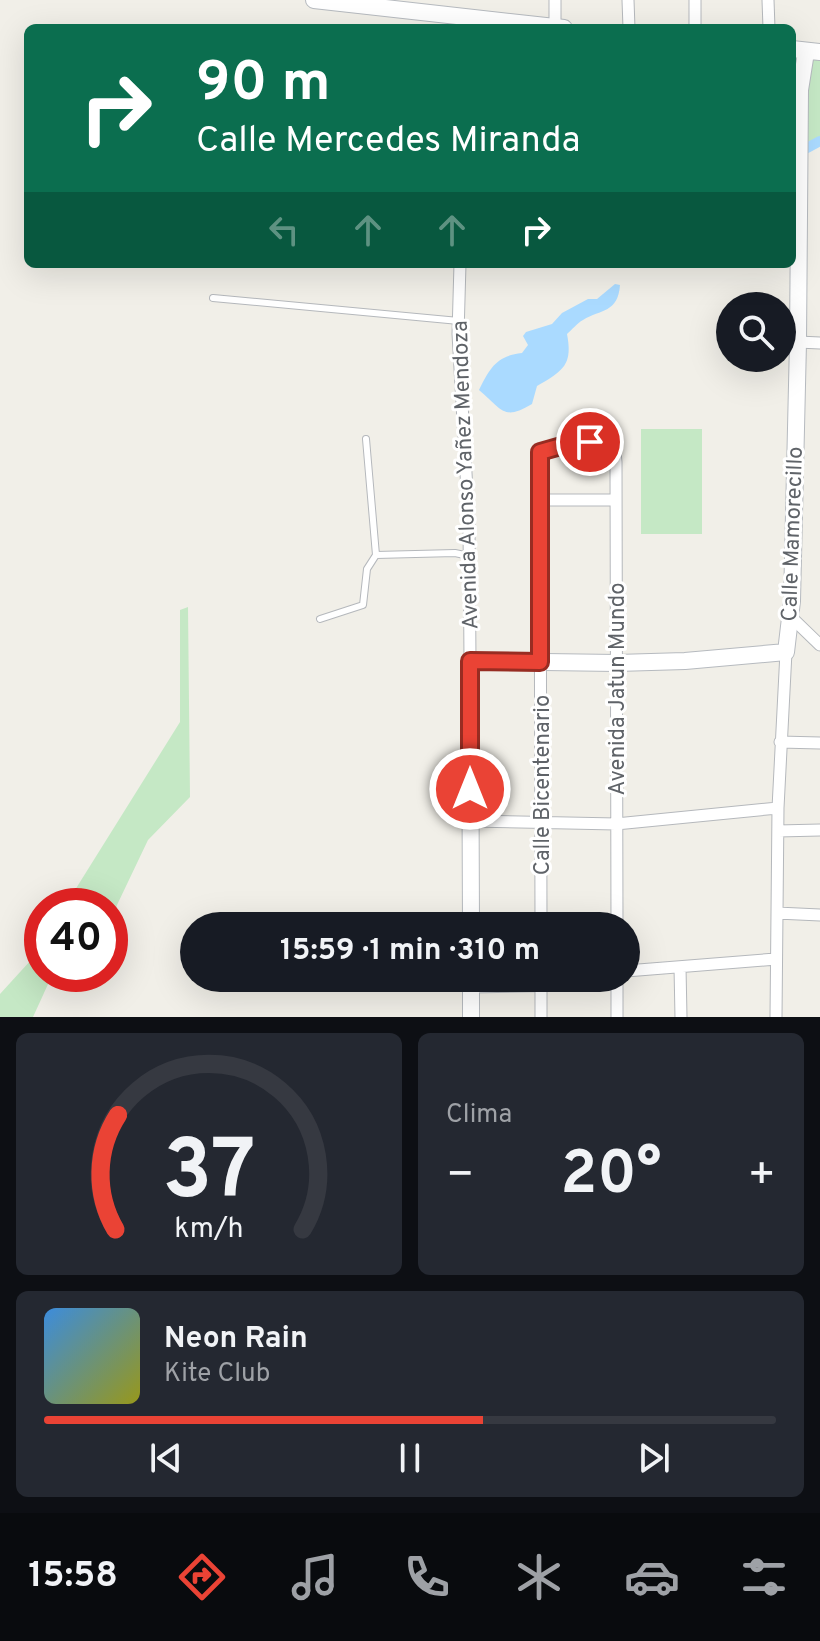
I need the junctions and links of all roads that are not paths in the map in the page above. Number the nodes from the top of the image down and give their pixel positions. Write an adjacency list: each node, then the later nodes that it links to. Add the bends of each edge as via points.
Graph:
1 (314, 0): 6 (street)
2 (555, 0): 8 (street)
3 (628, 0): 9 (street)
4 (695, 0): 10 (street)
5 (768, 0): 11 (street)
6 (466, 23): 7 (street)
7 (488, 24)
8 (555, 24)
9 (629, 24)
10 (695, 24)
11 (769, 24)
12 (820, 39): 13 (street)
13 (806, 51): 17 (street, Calle Mamorecillo, via 800,90)
14 (460, 268): 16 (street, Avenida Alonso Yañez Mendoza)
15 (213, 298): 16 (lane)
16 (459, 321): 24 (street, Avenida Alonso Yañez Mendoza)
17 (798, 342): 18 (street); 25 (street, Calle Mamorecillo)
18 (820, 343)
19 (366, 439): 23 (lane)
20 (615, 452): 21 (street, Calle Bicentenario, via 609,445 590,442 540,452); 22 (street, Avenida Jatun Mundo)
21 (541, 500): 22 (street); 30 (street, Calle Bicentenario)
22 (615, 500): 31 (street, Avenida Jatun Mundo)
23 (376, 555): 24 (lane); 26 (lane, via 367,569 363,605)
24 (469, 556): 29 (street, Avenida Alonso Yañez Mendoza)
25 (791, 617): 27 (street); 28 (street, Calle Mamorecillo)
26 (320, 619)
27 (818, 641)
28 (786, 652): 31 (street); 32 (street, Calle Mamorecillo)
29 (470, 661): 30 (street); 35 (street, Avenida Alonso Yañez Mendoza)
30 (540, 662): 31 (street); 36 (street, Calle Bicentenario)
31 (617, 663): 37 (street, Avenida Jatun Mundo)
32 (780, 742): 33 (street); 34 (street, Calle Mamorecillo)
33 (820, 743)
34 (778, 808): 37 (street); 39 (street, Calle Mamorecillo)
35 (470, 821): 36 (street); 40 (street, Avenida Alonso Yañez Mendoza)
36 (541, 822): 37 (street); 41 (street, Calle Bicentenario)
37 (616, 824): 42 (street, Avenida Jatun Mundo)
38 (820, 830): 39 (street)
39 (778, 831): 43 (street, Calle Mamorecillo)
40 (471, 912)
41 (541, 912)
42 (617, 912)
43 (777, 913): 44 (street); 45 (street, Calle Mamorecillo)
44 (820, 915)
45 (776, 959): 46 (street); 55 (street, Calle Mamorecillo)
46 (680, 967): 47 (street); 54 (street)
47 (640, 970)
48 (471, 992): 51 (street)
49 (541, 992): 52 (street)
50 (617, 992): 53 (street)
51 (471, 1017)
52 (541, 1017)
53 (617, 1017)
54 (681, 1017)
55 (776, 1017)

